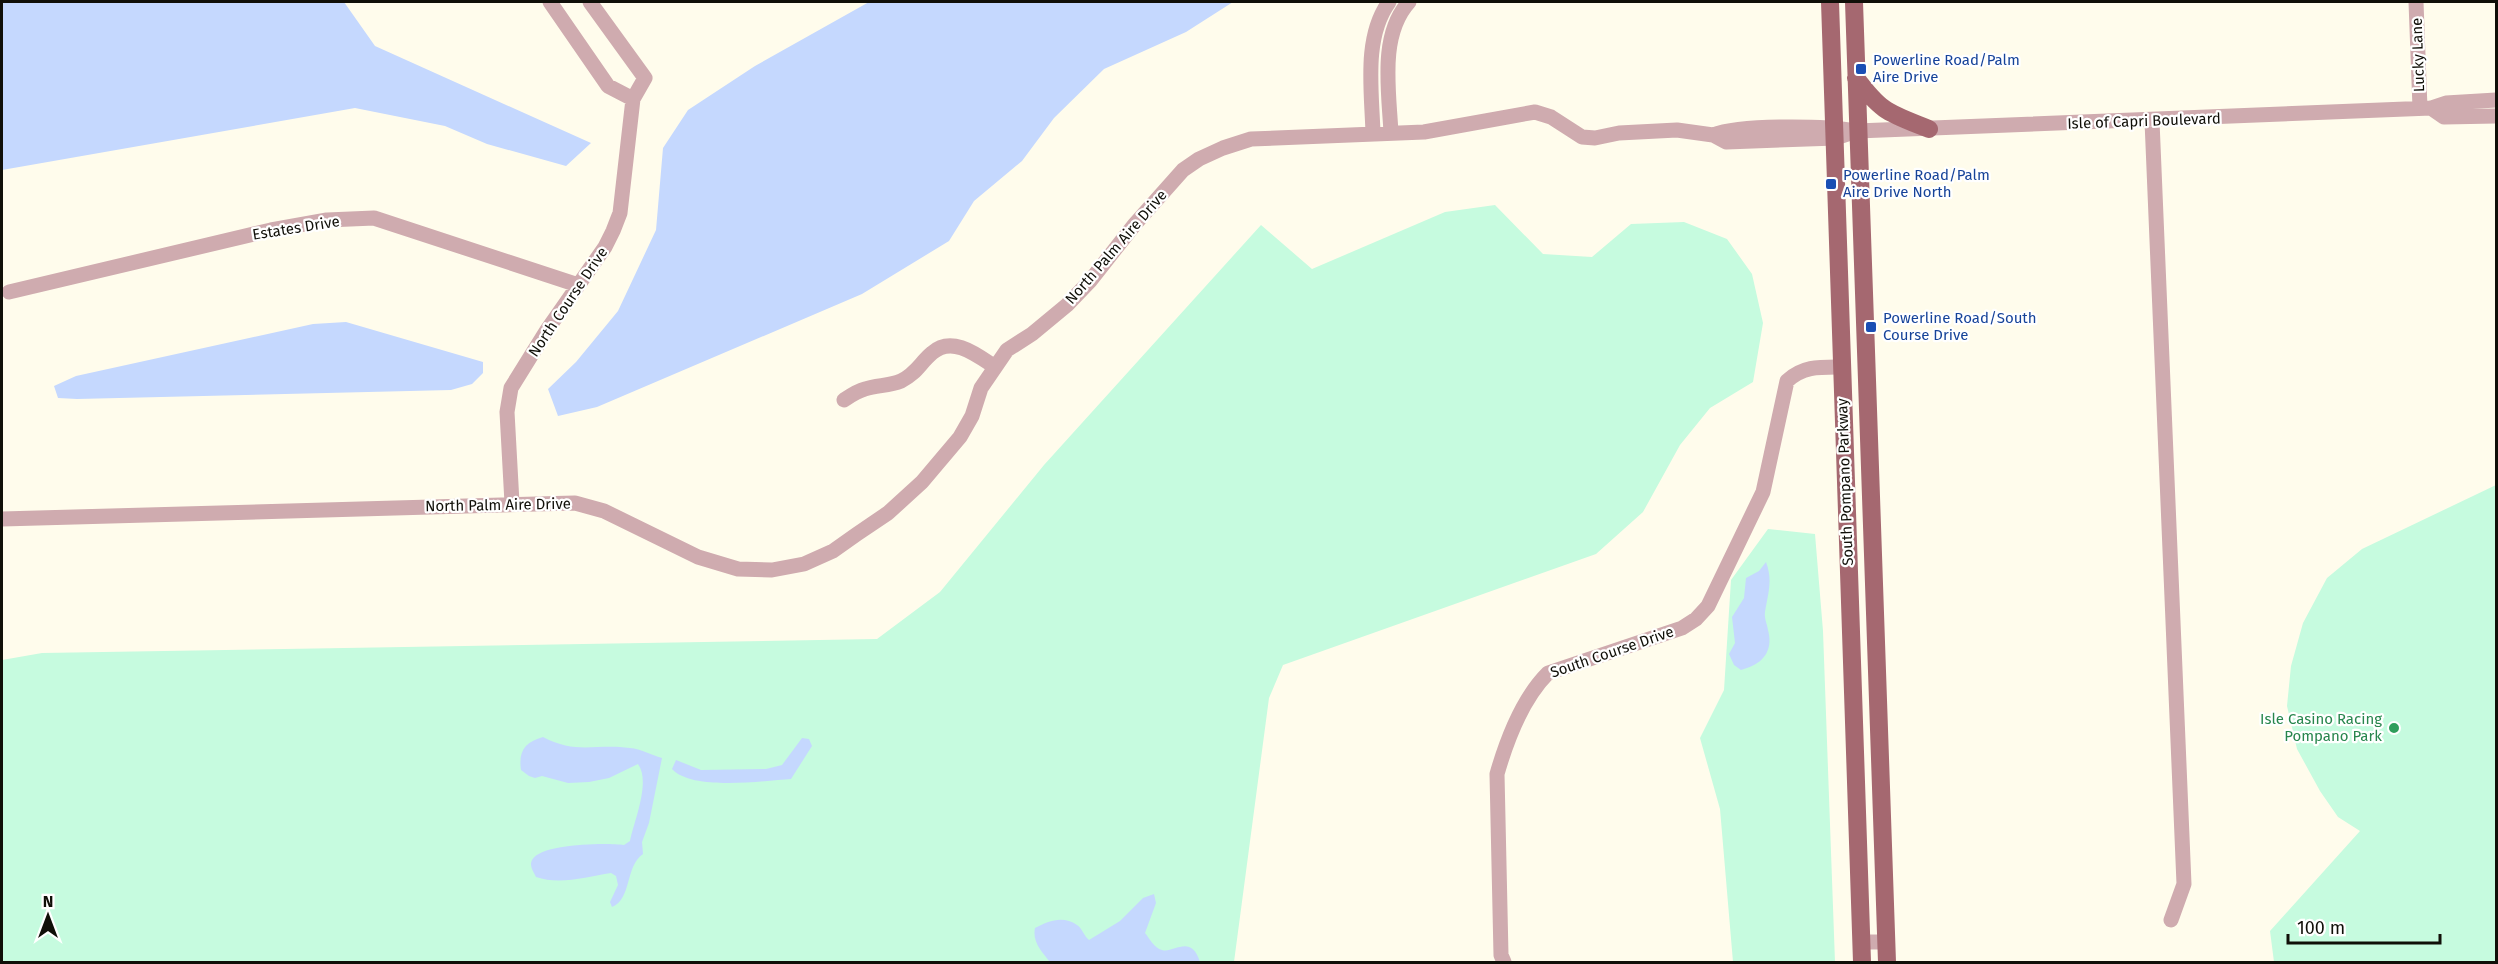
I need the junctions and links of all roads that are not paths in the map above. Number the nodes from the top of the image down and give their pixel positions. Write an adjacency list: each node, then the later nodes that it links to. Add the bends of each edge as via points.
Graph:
1 (550, 2): 9 (street, via 608,86)
2 (590, 2): 9 (street, North Course Drive, via 645,78)
3 (1389, 2): 18 (street, via 1375,33 1371,65)
4 (1409, 2): 16 (street, via 1400,12 1391,35)
5 (1830, 2): 17 (main road, South Pompano Parkway)
6 (1854, 2): 8 (main road, South Pompano Parkway)
7 (2416, 2): 11 (street, Lucky Lane)
8 (1856, 78): 14 (main road, via 1879,107); 15 (main road, South Pompano Parkway)
9 (633, 99): 19 (street, North Course Drive, via 620,213 605,247)
10 (2496, 100): 11 (street, Isle of Capri Boulevard, via 2446,102)
11 (2425, 108): 12 (street, Isle of Capri Boulevard, via 2444,117); 13 (street, Isle of Capri Boulevard)
12 (2496, 116)
13 (2152, 121): 14 (street, Isle of Capri Boulevard); 27 (street, via 2184,884)
14 (1929, 129): 15 (street, Isle of Capri Boulevard)
15 (1857, 131): 17 (street, North Palm Aire Drive); 25 (main road, South Pompano Parkway)
16 (1391, 133): 17 (street, North Palm Aire Drive, via 1424,132 1535,112 1551,117 1581,137 1677,130 1713,135 1726,142); 18 (street, North Palm Aire Drive)
17 (1836, 133): 22 (main road, South Pompano Parkway)
18 (1373, 134): 21 (street, North Palm Aire Drive, via 1251,139 1199,159 1177,177 1135,224 1090,281 1032,334 1006,350)
19 (578, 285): 20 (street, Estates Drive, via 374,218 327,220 271,230); 24 (street, North Course Drive, via 511,388 507,412)
20 (9, 292)
21 (994, 367): 23 (street, via 967,348 948,346 934,351 903,380 864,389); 24 (street, North Palm Aire Drive, via 960,437 922,482 888,513 833,551 804,564 772,570 738,569 698,557 575,502)
22 (1841, 367): 25 (main road, via 1857,392 1860,488); 28 (main road, South Pompano Parkway); 30 (street, South Course Drive, via 1811,368 1787,381 1763,492 1708,606 1696,619 1682,628 1548,673 1533,687 1504,749 1497,774)
23 (844, 399)
24 (512, 503): 26 (street, North Palm Aire Drive)
25 (1872, 513): 29 (main road, South Pompano Parkway)
26 (2, 519)
27 (2171, 920)
28 (1861, 942): 29 (street); 31 (main road, South Pompano Parkway)
29 (1886, 942): 32 (main road, South Pompano Parkway)
30 (1504, 963)
31 (1862, 963)
32 (1887, 963)

